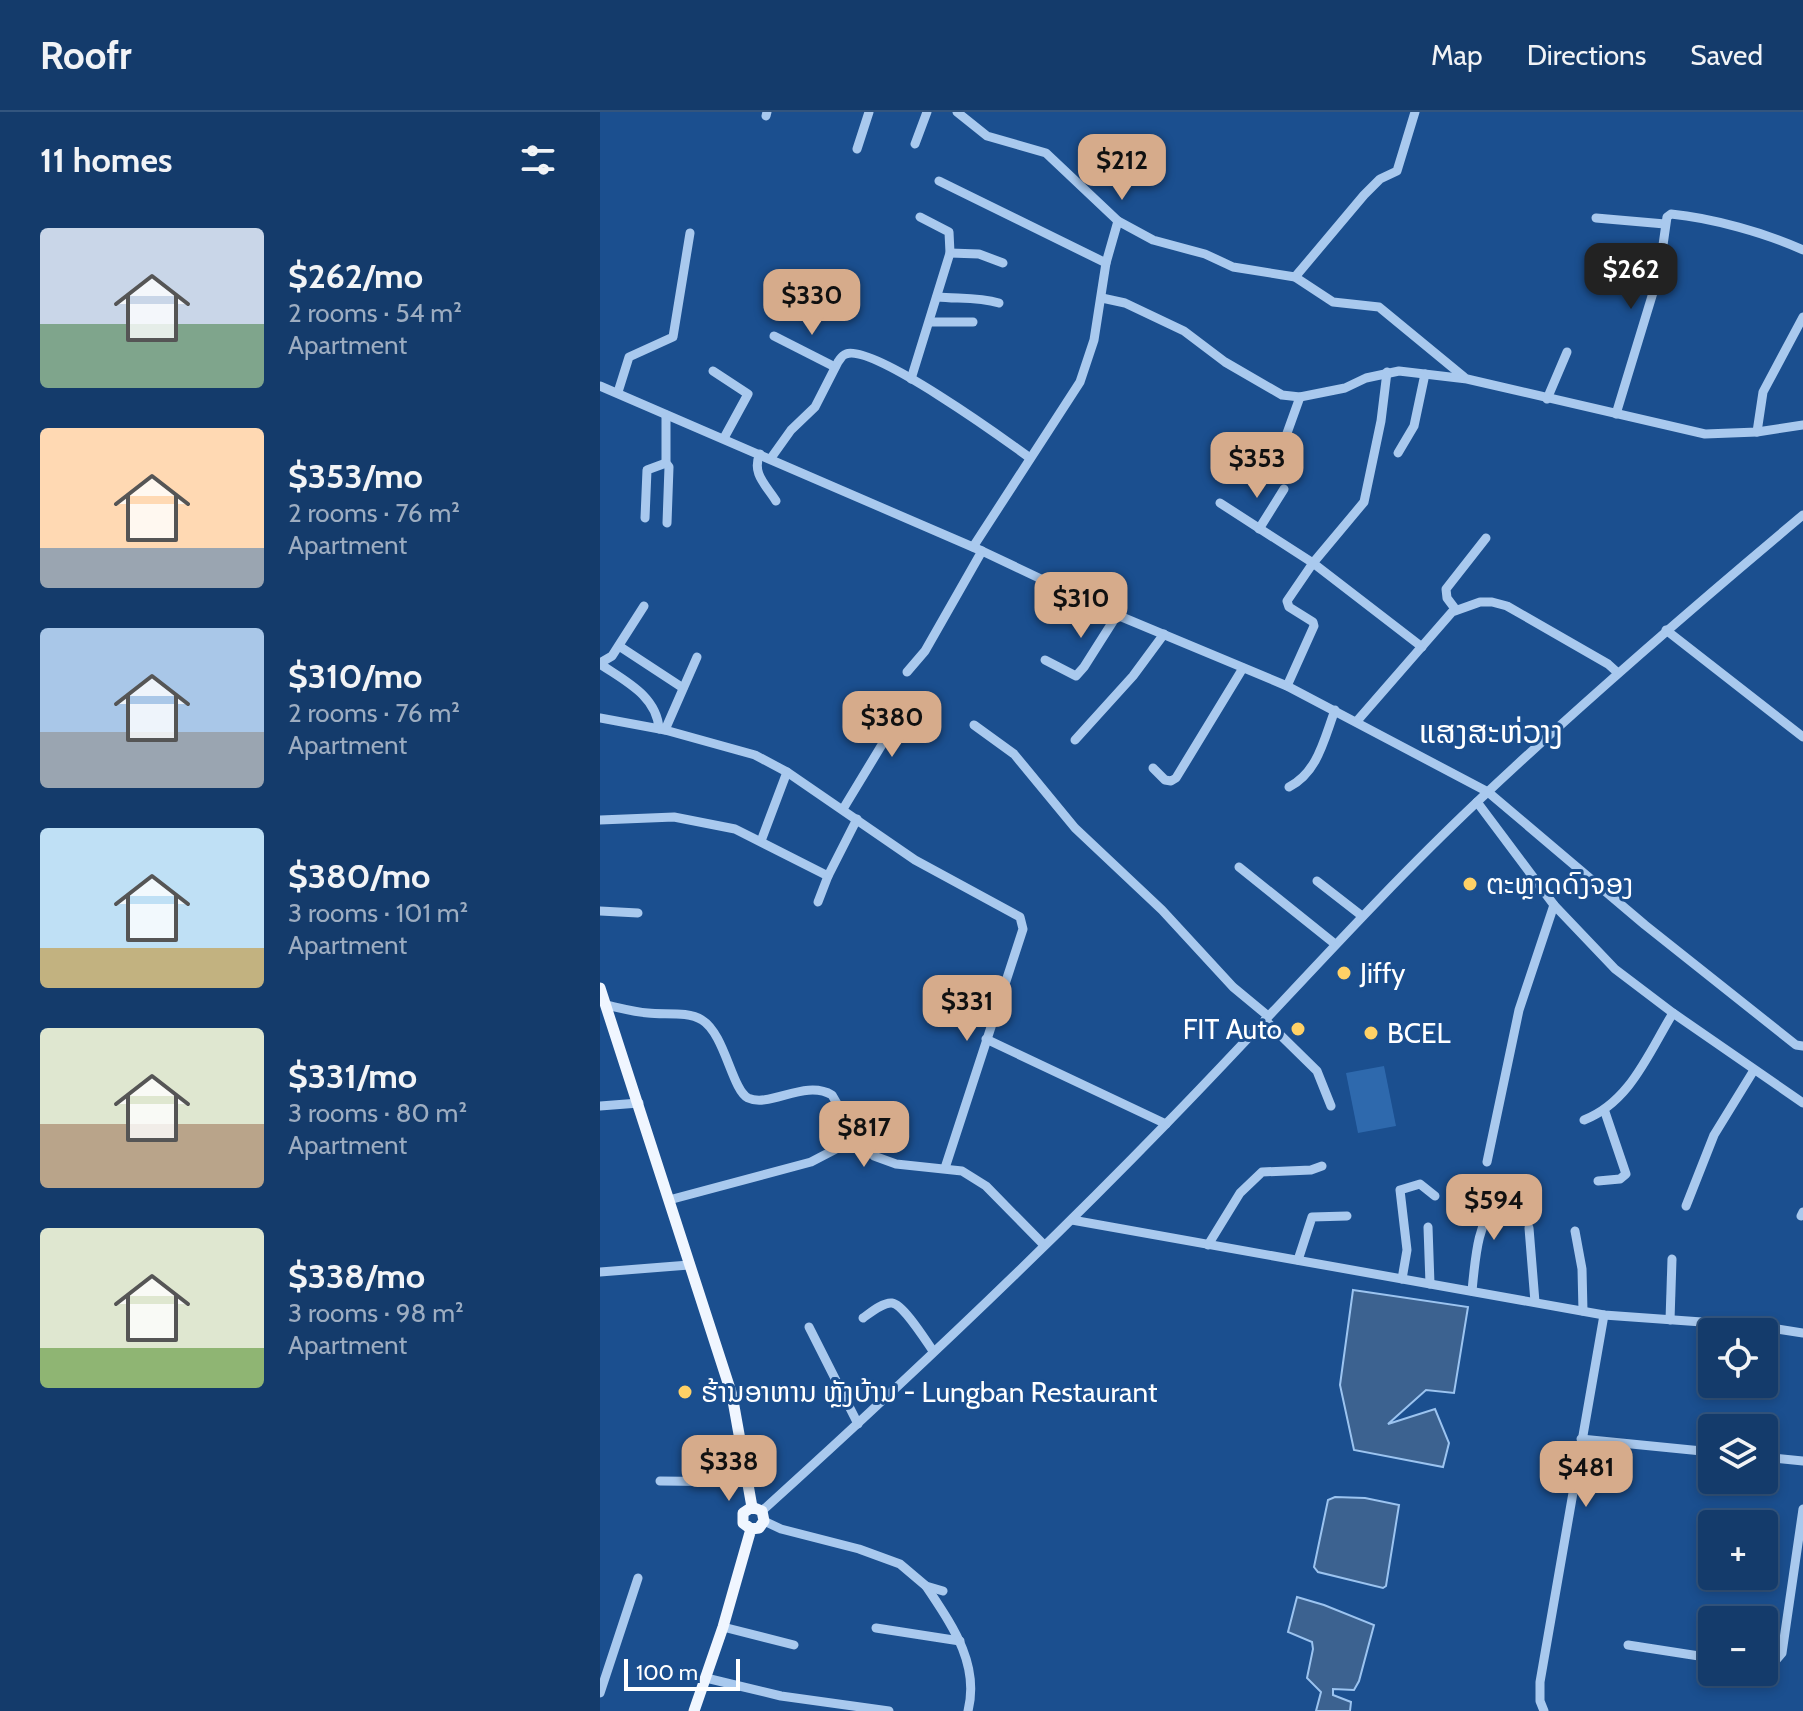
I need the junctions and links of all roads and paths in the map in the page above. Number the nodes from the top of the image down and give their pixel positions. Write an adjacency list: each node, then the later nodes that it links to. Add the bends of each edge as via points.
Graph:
1 (869, 112): 6 (street)
2 (927, 112): 5 (street)
3 (957, 112): 10 (street, via 987,136 1046,153)
4 (1415, 112): 17 (street, via 1397,171 1364,195)
5 (915, 144)
6 (857, 149)
7 (939, 181): 16 (street)
8 (920, 217): 14 (street, via 949,232)
9 (1596, 218): 11 (street)
10 (1118, 221): 16 (street); 17 (street, via 1153,240 1233,267)
11 (1665, 224): 13 (street, via 1671,214 1689,216); 36 (street, via 1659,273)
12 (690, 233): 33 (street, via 673,337 629,357)
13 (1803, 250)
14 (950, 253): 15 (street, via 979,254); 18 (street)
15 (1003, 263)
16 (1106, 263): 19 (street)
17 (1295, 277): 31 (street, via 1333,302 1379,307)
18 (937, 297): 20 (street, via 980,297); 22 (street)
19 (1102, 298): 34 (street, via 1184,331 1257,382 1282,395); 45 (street, via 1080,382)
20 (999, 303)
21 (1803, 317): 39 (street, via 1765,387)
22 (930, 322): 23 (street); 30 (street)
23 (973, 322)
24 (774, 336): 26 (street)
25 (1567, 352): 35 (street)
26 (835, 367): 30 (street, via 849,352); 44 (street, via 815,407)
27 (713, 371): 40 (street, via 748,394)
28 (1387, 372): 29 (street); 34 (street); 56 (street, via 1364,502)
29 (1425, 374): 31 (street); 42 (street, via 1414,426)
30 (911, 379): 45 (street)
31 (1467, 379): 35 (street)
32 (600, 386): 33 (street)
33 (618, 392): 37 (street)
34 (1300, 397): 41 (street)
35 (1547, 399): 36 (street)
36 (1616, 414): 39 (street, via 1705,434)
37 (666, 415): 40 (street); 46 (street)
38 (1803, 425): 39 (street)
39 (1757, 432)
40 (724, 438): 43 (street)
41 (1282, 447)
42 (1398, 453)
43 (760, 454): 44 (street); 48 (street, via 757,470)
44 (771, 458): 55 (street)
45 (1030, 458): 55 (street)
46 (666, 463): 51 (street, via 647,470); 52 (street)
47 (1284, 489): 53 (street)
48 (776, 501)
49 (1220, 503): 53 (street)
50 (1803, 515): 60 (street)
51 (645, 518)
52 (667, 523)
53 (1259, 529): 56 (street)
54 (1486, 538): 58 (street, via 1446,589)
55 (977, 549): 59 (street); 68 (street, via 925,651)
56 (1313, 563): 63 (street); 70 (street, via 1287,601 1314,626)
57 (644, 606): 62 (street)
58 (1456, 610): 63 (street); 69 (street, via 1480,602 1507,606)
59 (1117, 615): 61 (street); 65 (street, via 1076,676)
60 (1666, 630): 69 (street); 78 (street)
61 (1164, 634): 67 (street); 79 (street)
62 (619, 646): 66 (street); 71 (street)
63 (1422, 647): 75 (street)
64 (697, 657): 71 (street)
65 (1045, 660)
66 (600, 663): 77 (street, via 651,702)
67 (1243, 668): 70 (street); 80 (street, via 1176,778 1165,780)
68 (907, 672)
69 (1618, 673): 83 (street)
70 (1287, 686): 72 (street)
71 (683, 688): 77 (street)
72 (1335, 710): 75 (street); 82 (street, via 1313,767)
73 (870, 717): 85 (street, via 884,727 886,738)
74 (600, 718): 77 (street)
75 (1357, 721): 83 (street)
76 (974, 725): 101 (street, via 1014,754 1075,828)
77 (662, 730): 81 (street, via 755,755)
78 (1803, 737)
79 (1075, 740)
80 (1153, 768)
81 (787, 772): 85 (street); 88 (street)
82 (1289, 787)
83 (1488, 792): 84 (street); 104 (street, via 1645,925)
84 (1477, 802): 93 (street); 96 (street)
85 (843, 809): 86 (street)
86 (857, 819): 90 (street); 103 (street, via 915,860 1020,917 1023,929)
87 (600, 820): 88 (street, via 674,817 735,829)
88 (761, 841): 90 (street)
89 (1239, 867): 97 (street)
90 (828, 876): 92 (street)
91 (1317, 881): 96 (street)
92 (818, 902)
93 (1554, 905): 100 (street, via 1615,969); 114 (street, via 1519,1010)
94 (600, 911): 95 (street)
95 (638, 913)
96 (1362, 916): 97 (street)
97 (1335, 944): 101 (street)
98 (600, 988): 99 (main road)
99 (606, 1005): 106 (main road); 113 (street, via 701,1019 728,1058 742,1094 758,1100 814,1089 827,1092)
100 (1673, 1013): 105 (street); 110 (street, via 1623,1095)
101 (1267, 1018): 109 (street, via 1317,1071); 112 (street)
102 (1803, 1036): 104 (street)
103 (986, 1039): 112 (street); 116 (street)
104 (1800, 1045)
105 (1754, 1070): 107 (street); 121 (street, via 1714,1135)
106 (639, 1103): 108 (street); 120 (main road)
107 (1803, 1103)
108 (600, 1106)
109 (1331, 1106)
110 (1605, 1112): 111 (street); 117 (street, via 1626,1174)
111 (1584, 1120)
112 (1166, 1124): 123 (street)
113 (857, 1138): 116 (street, via 886,1162); 120 (street, via 811,1162)
114 (1487, 1162)
115 (1322, 1166): 128 (street, via 1262,1172 1240,1193)
116 (945, 1168): 127 (street, via 962,1171 986,1186)
117 (1598, 1181)
118 (1501, 1188): 135 (street, via 1481,1225)
119 (1435, 1196): 133 (street, via 1420,1184 1400,1190 1407,1241)
120 (669, 1200): 131 (main road)
121 (1686, 1206)
122 (1347, 1216): 130 (street, via 1312,1217)
123 (1072, 1220): 127 (street); 128 (street)
124 (1428, 1227): 134 (street)
125 (1529, 1228): 136 (street)
126 (1575, 1231): 137 (street)
127 (1044, 1245): 143 (street)
128 (1208, 1245): 130 (street)
129 (1672, 1259): 140 (street)
130 (1298, 1260): 133 (street)
131 (689, 1265): 132 (street); 150 (main road, via 732,1395)
132 (600, 1272)
133 (1402, 1279): 134 (street)
134 (1430, 1284): 135 (street)
135 (1472, 1291): 136 (street)
136 (1535, 1302): 137 (street)
137 (1583, 1311): 138 (street)
138 (1604, 1315): 140 (street); 145 (street)
139 (863, 1318): 143 (street, via 894,1303)
140 (1670, 1320): 142 (street)
141 (809, 1327): 144 (street)
142 (1803, 1333)
143 (933, 1351): 144 (street)
144 (858, 1424): 152 (street)
145 (1581, 1439): 146 (street); 170 (street, via 1540,1682)
146 (1698, 1451)
147 (1778, 1458): 148 (street)
148 (1803, 1461)
149 (660, 1481): 150 (street)
150 (747, 1482): 152 (main road)
151 (1803, 1509): 154 (street)
152 (759, 1513): 153 (main road, via 759,1528); 153 (main road, via 747,1509 742,1518); 156 (street, via 781,1529 900,1564)
153 (751, 1529): 158 (main road)
154 (1798, 1570): 164 (street)
155 (638, 1578): 166 (street)
156 (926, 1586): 157 (street); 160 (street)
157 (943, 1591)
158 (723, 1627): 161 (street); 165 (main road)
159 (876, 1628): 160 (street)
160 (960, 1641): 169 (street, via 971,1677)
161 (794, 1645)
162 (1628, 1645): 163 (street)
163 (1698, 1656)
164 (1778, 1658)
165 (706, 1678): 167 (main road); 168 (street, via 781,1696)
166 (600, 1693)
167 (694, 1711)
168 (889, 1711)
169 (968, 1711)
170 (1544, 1711)

